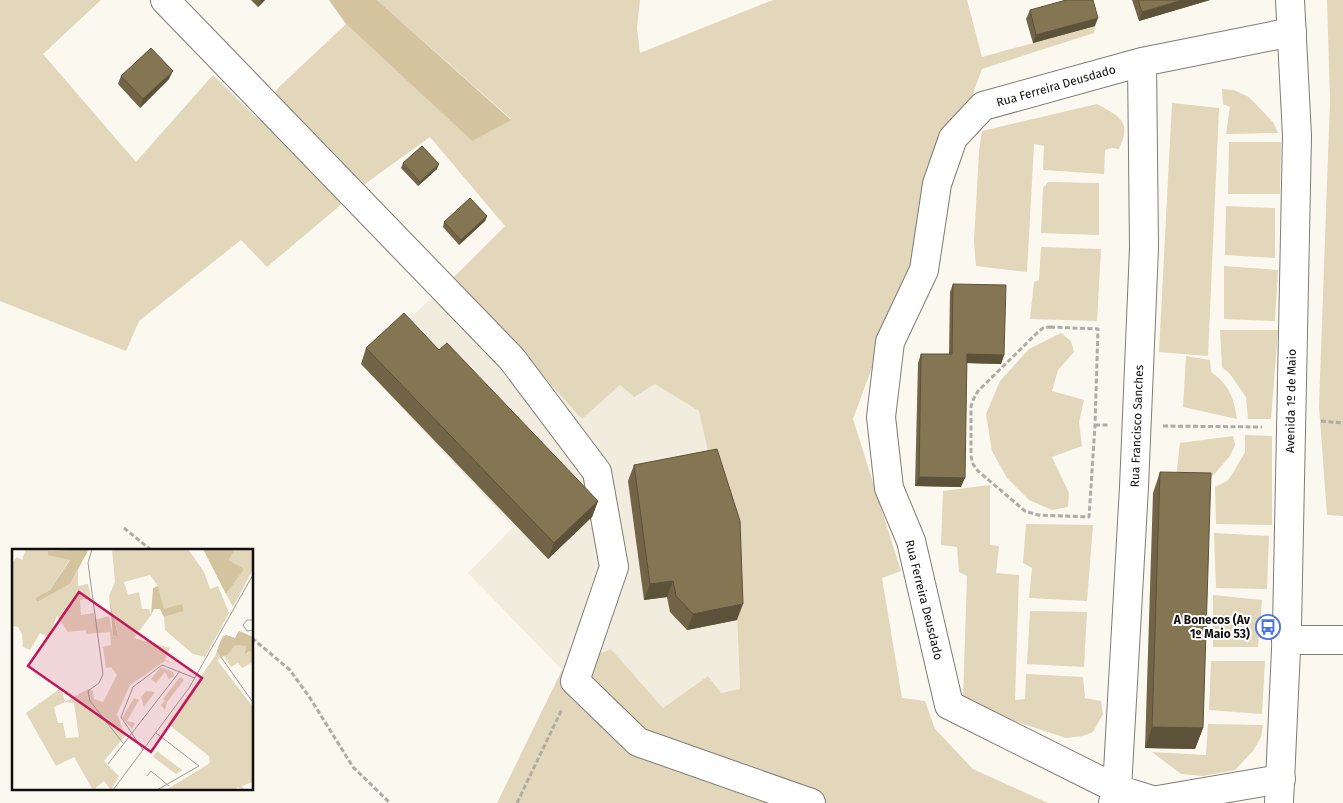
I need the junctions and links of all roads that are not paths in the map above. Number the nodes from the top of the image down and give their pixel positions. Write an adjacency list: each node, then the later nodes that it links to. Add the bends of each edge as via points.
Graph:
1 (165, 0): 10 (street, via 512,359 597,472 614,567 575,681 638,742)
2 (1290, 0): 3 (street, Avenida 1º de Maio)
3 (1292, 32): 4 (street, Rua Ferreira Deusdado); 5 (street, Avenida 1º de Maio, via 1297,136)
4 (1142, 62): 8 (street, Rua Francisco Sanches, via 1144,248); 8 (street, Rua Ferreira Deusdado, via 983,106 953,138 937,184 924,270 890,342 881,417 889,488 911,541 949,705)
5 (1286, 640): 6 (street); 7 (street, Avenida 1º de Maio)
6 (1343, 640)
7 (1280, 791): 9 (street, Rua Ferreira Deusdado)
8 (1115, 796): 9 (street, Rua Ferreira Deusdado)
9 (1157, 802)
10 (811, 803)

